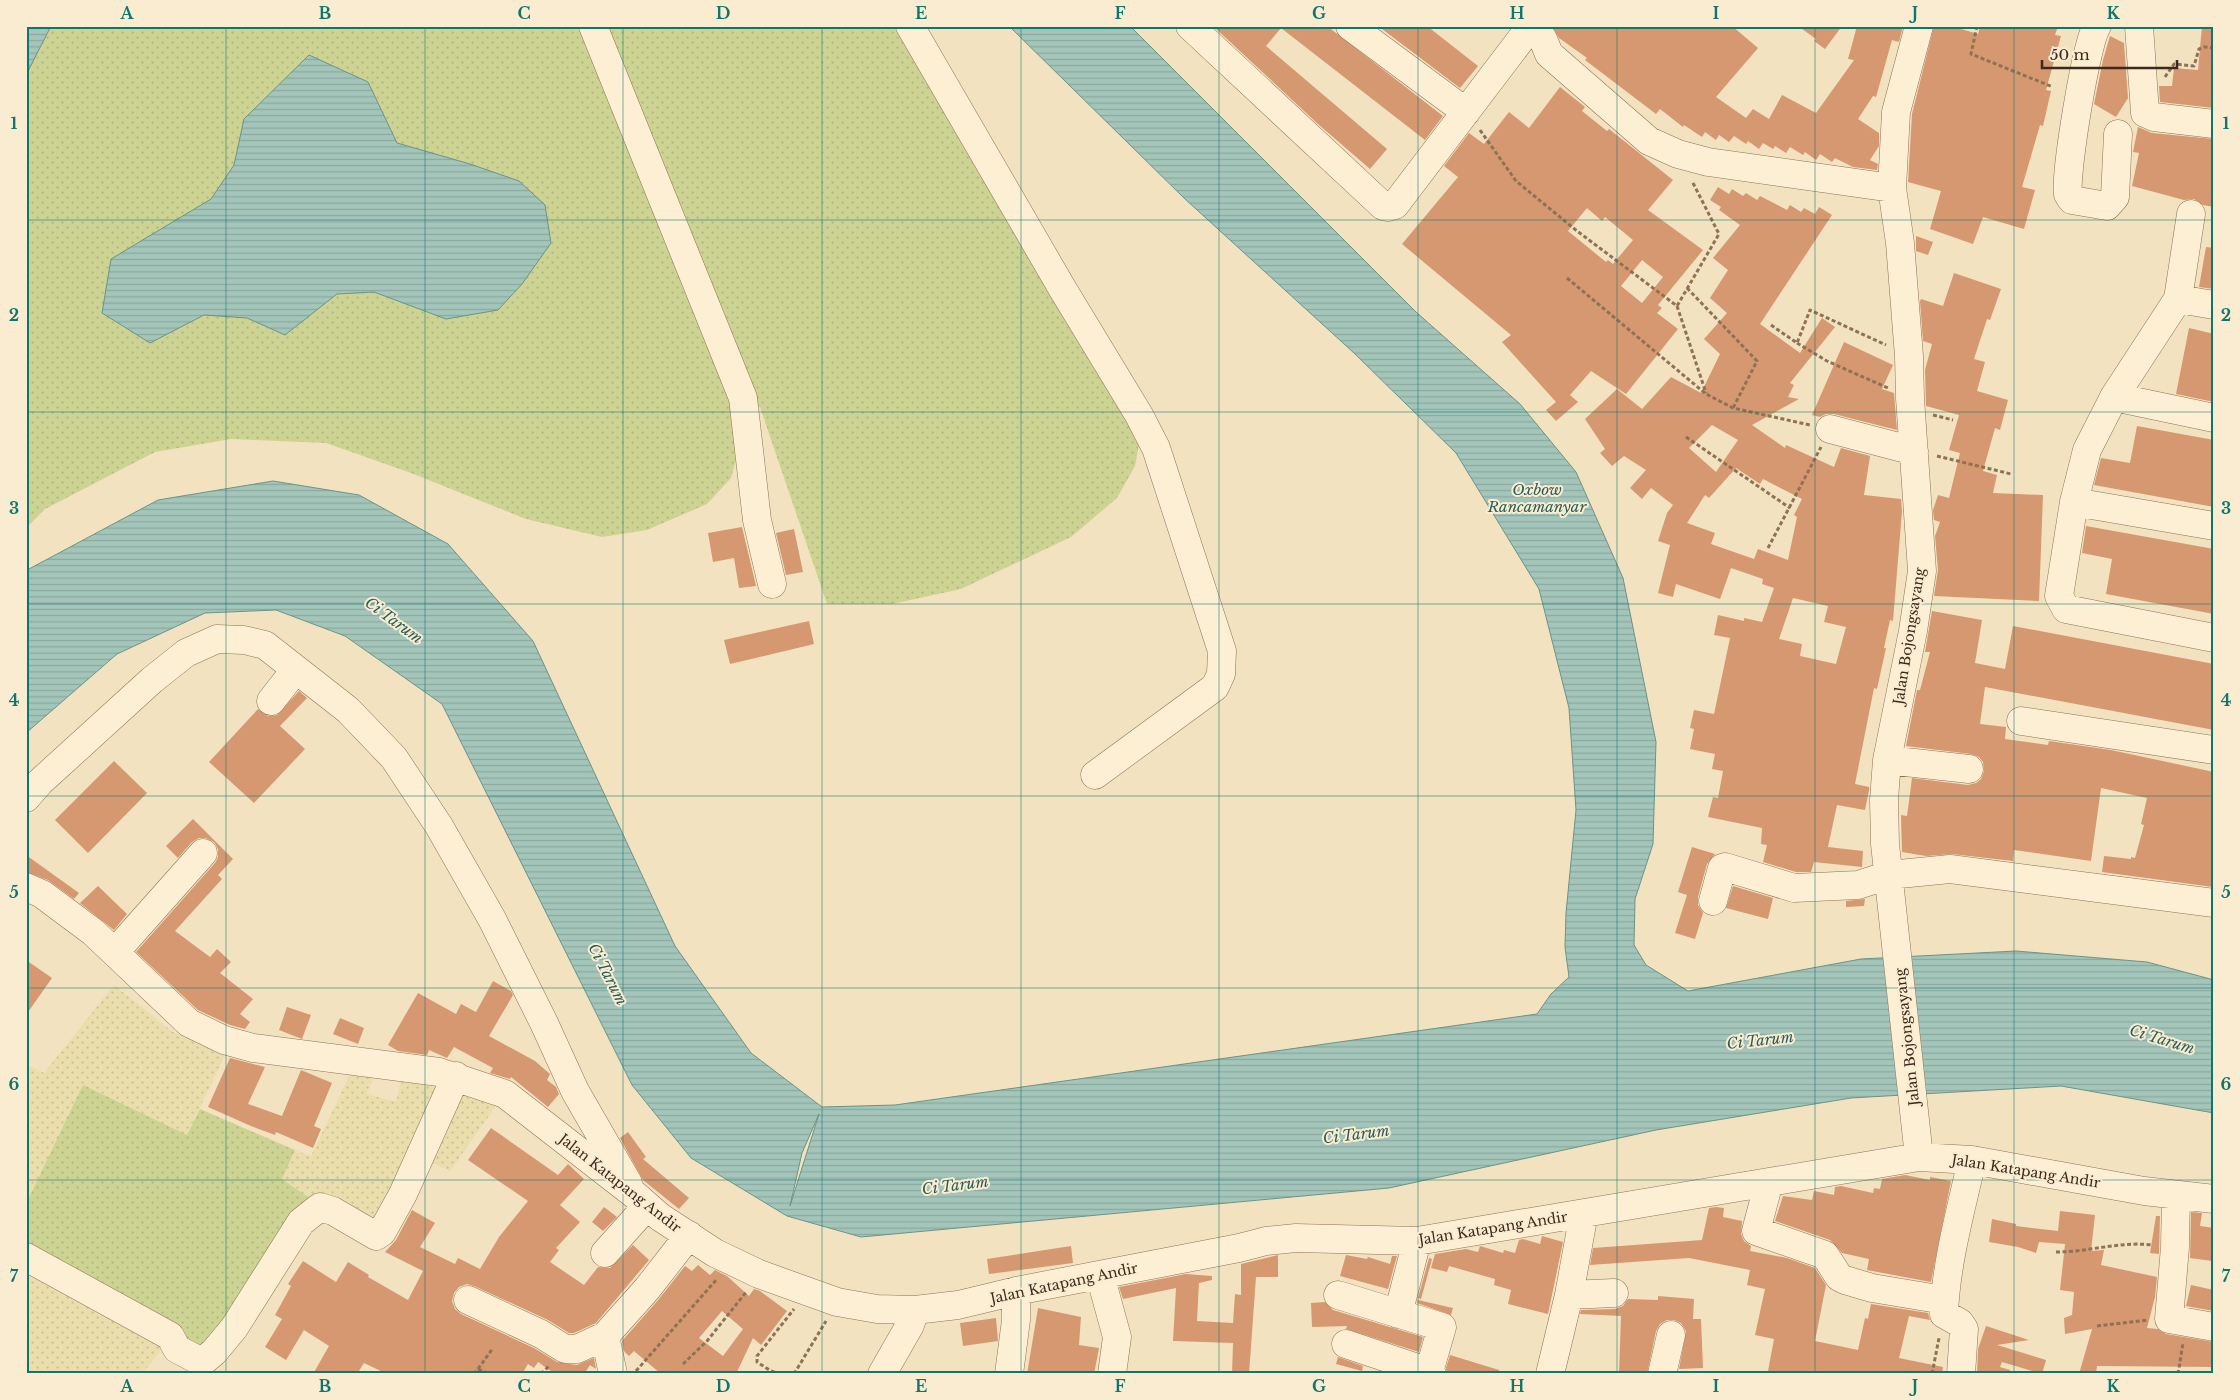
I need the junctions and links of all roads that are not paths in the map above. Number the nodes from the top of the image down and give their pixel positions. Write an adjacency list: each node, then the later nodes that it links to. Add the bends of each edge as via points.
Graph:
1 (593, 26): 22 (street, via 743,398 757,520)
2 (910, 26): 30 (street, via 1156,448 1222,651 1221,674 1215,687)
3 (1190, 26): 9 (street, via 1383,206 1395,205)
4 (1350, 26): 9 (street)
5 (1920, 26): 12 (street, Jalan Bojongsayang, via 1896,112)
6 (2096, 26): 11 (street, via 2089,48 2069,167 2068,195 2072,200 2107,206 2111,203 2115,196)
7 (2139, 26): 10 (street, via 2145,113)
8 (1527, 32): 9 (street); 12 (street, via 1543,39 1550,54 1650,141 1678,154 1708,162)
9 (1466, 112)
10 (2214, 124)
11 (2118, 134)
12 (1892, 188): 19 (street, Jalan Bojongsayang, via 1900,243)
13 (2192, 214): 14 (street)
14 (2178, 299): 15 (street); 16 (street)
15 (2214, 305)
16 (2114, 397): 17 (street); 20 (street, via 2087,450)
17 (2214, 418)
18 (1830, 429): 19 (street)
19 (1914, 451): 28 (street, Jalan Bojongsayang, via 1922,571)
20 (2074, 502): 21 (street); 23 (street, via 2059,596 2066,609)
21 (2214, 526)
22 (772, 584)
23 (2214, 638)
24 (298, 671): 25 (street); 31 (street, via 265,645 244,640 217,639 186,653 47,775); 44 (street, via 348,710 394,758 439,826 492,919 575,1091)
25 (271, 701)
26 (2020, 721): 27 (street)
27 (2214, 750)
28 (1887, 760): 29 (street); 33 (street, Jalan Bojongsayang, via 1884,818)
29 (1969, 769)
30 (1095, 776)
31 (26, 798)
32 (203, 852): 37 (street)
33 (1889, 875): 35 (street, via 1858,885 1794,888 1723,867); 36 (street, via 1950,869); 39 (street, Jalan Bojongsayang)
34 (26, 887): 37 (street, Jalan Katapang Andir, via 42,894 94,932)
35 (1713, 902)
36 (2214, 903)
37 (115, 952): 38 (street, Jalan Katapang Andir, via 189,1023 224,1040 293,1055 410,1067)
38 (456, 1076): 44 (street, Jalan Katapang Andir, via 505,1094); 63 (street, via 403,1194 382,1232 376,1236 320,1207 301,1222 234,1328)
39 (1918, 1157): 40 (street, Jalan Katapang Andir); 41 (street, Jalan Katapang Andir)
40 (1972, 1160): 42 (street, Jalan Katapang Andir); 56 (street, via 1954,1241)
41 (1769, 1182): 45 (street, Jalan Katapang Andir); 56 (street, via 1756,1231 1825,1255 1839,1277 1845,1280)
42 (2176, 1195): 43 (street, Jalan Katapang Andir); 59 (street, via 2178,1321)
43 (2214, 1199)
44 (641, 1200): 46 (street, Jalan Katapang Andir); 48 (street)
45 (1584, 1213): 47 (street, Jalan Katapang Andir); 54 (street)
46 (689, 1235): 57 (street, Jalan Katapang Andir, via 733,1262 806,1292 837,1302 877,1309); 61 (street)
47 (1417, 1241): 50 (street, Jalan Katapang Andir, via 1327,1237 1266,1241); 58 (street)
48 (605, 1253)
49 (26, 1257): 63 (street, via 170,1336 177,1349)
50 (1100, 1275): 51 (street, Jalan Katapang Andir); 68 (street, via 1117,1337)
51 (1016, 1291): 57 (street, Jalan Katapang Andir, via 958,1305); 67 (street)
52 (1614, 1293): 54 (street)
53 (1338, 1295): 58 (street)
54 (1569, 1295): 69 (street)
55 (468, 1300): 61 (street, via 541,1334 565,1349 577,1349)
56 (1944, 1307): 71 (street, via 1964,1329)
57 (915, 1310): 66 (street)
58 (1398, 1314): 65 (street, via 1442,1327)
59 (2214, 1327)
60 (1671, 1335): 70 (street)
61 (605, 1336): 64 (street)
62 (1346, 1344): 65 (street)
63 (198, 1368)
64 (625, 1372)
65 (1423, 1372)
66 (882, 1374)
67 (1009, 1374)
68 (1112, 1374)
69 (1550, 1374)
70 (1662, 1374)
71 (1961, 1374)

